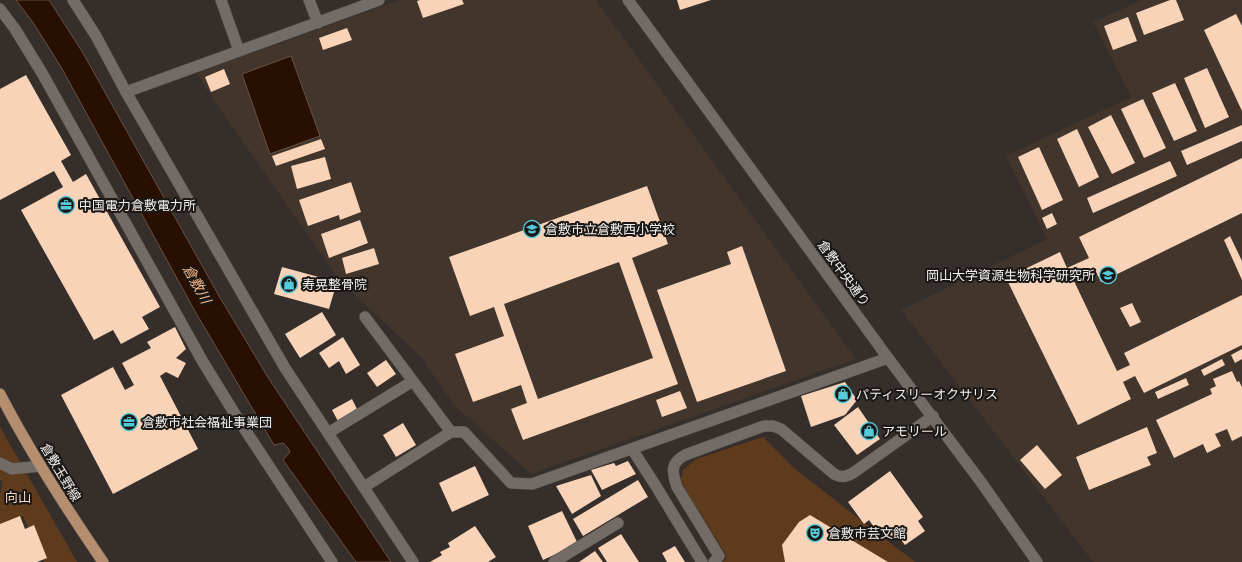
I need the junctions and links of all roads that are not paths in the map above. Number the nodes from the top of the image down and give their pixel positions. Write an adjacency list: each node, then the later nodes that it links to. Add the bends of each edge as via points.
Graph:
1 (73, 0): 9 (street)
2 (221, 0): 8 (street)
3 (310, 0): 7 (street)
4 (379, 0): 7 (street)
5 (628, 0): 11 (street, 倉敷中央通り)
6 (0, 9): 23 (street, via 42,73 203,362)
7 (318, 23): 8 (street)
8 (239, 51): 9 (street)
9 (126, 92): 16 (street, via 285,368)
10 (365, 317): 12 (street)
11 (888, 358): 14 (street, 倉敷中央通り); 17 (street)
12 (414, 381): 15 (street); 16 (street)
13 (0, 394): 19 (main road, 倉敷玉野線)
14 (933, 416): 27 (street, via 853,473 840,477 781,429 773,426 764,426 680,458 673,468 674,478 719,556); 28 (street, 倉敷中央通り)
15 (451, 432): 17 (street, via 464,432 511,483 532,484); 20 (street)
16 (328, 433): 20 (street)
17 (632, 449): 26 (street)
18 (0, 463): 19 (street, via 12,469)
19 (41, 466): 22 (main road, 倉敷玉野線)
20 (364, 488): 24 (street)
21 (618, 523): 25 (street)
22 (103, 562)
23 (332, 562)
24 (412, 562)
25 (554, 562)
26 (702, 562)
27 (714, 562)
28 (1037, 562)

